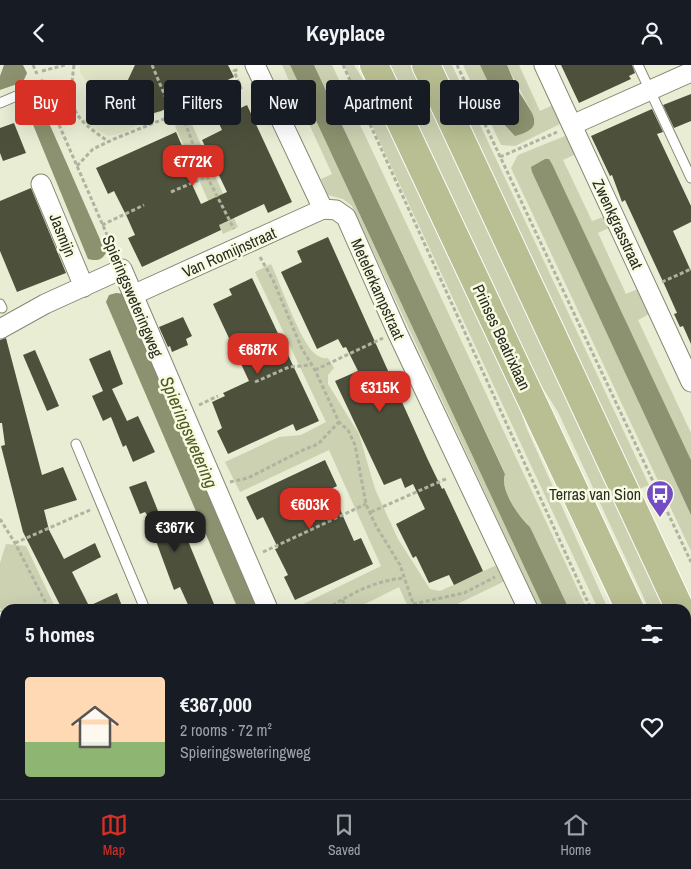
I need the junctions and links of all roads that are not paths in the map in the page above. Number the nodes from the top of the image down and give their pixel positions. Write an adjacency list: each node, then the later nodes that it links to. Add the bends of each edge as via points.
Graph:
1 (255, 65): 13 (street)
2 (374, 65): 22 (main road, Prinses Beatrixlaan)
3 (426, 65): 23 (main road)
4 (544, 65): 10 (street, Zwenkgrasstraat)
5 (638, 65): 7 (lane)
6 (691, 72): 7 (street)
7 (649, 90): 10 (street); 11 (lane)
8 (15, 97): 9 (lane)
9 (0, 103)
10 (572, 125): 17 (street, Zwenkgrasstraat)
11 (691, 178)
12 (41, 184): 14 (street, Jasmijn)
13 (323, 209): 15 (street, Van Romijnstraat); 21 (street, Metelerkampstraat, via 336,210 346,217)
14 (84, 287): 15 (street, Spieringsweteringweg, via 122,269); 16 (street)
15 (134, 294): 20 (street, Spieringsweteringweg)
16 (0, 329)
17 (691, 382)
18 (76, 444): 19 (lane)
19 (143, 604)
20 (266, 604)
21 (526, 604)
22 (628, 604)
23 (678, 604)

